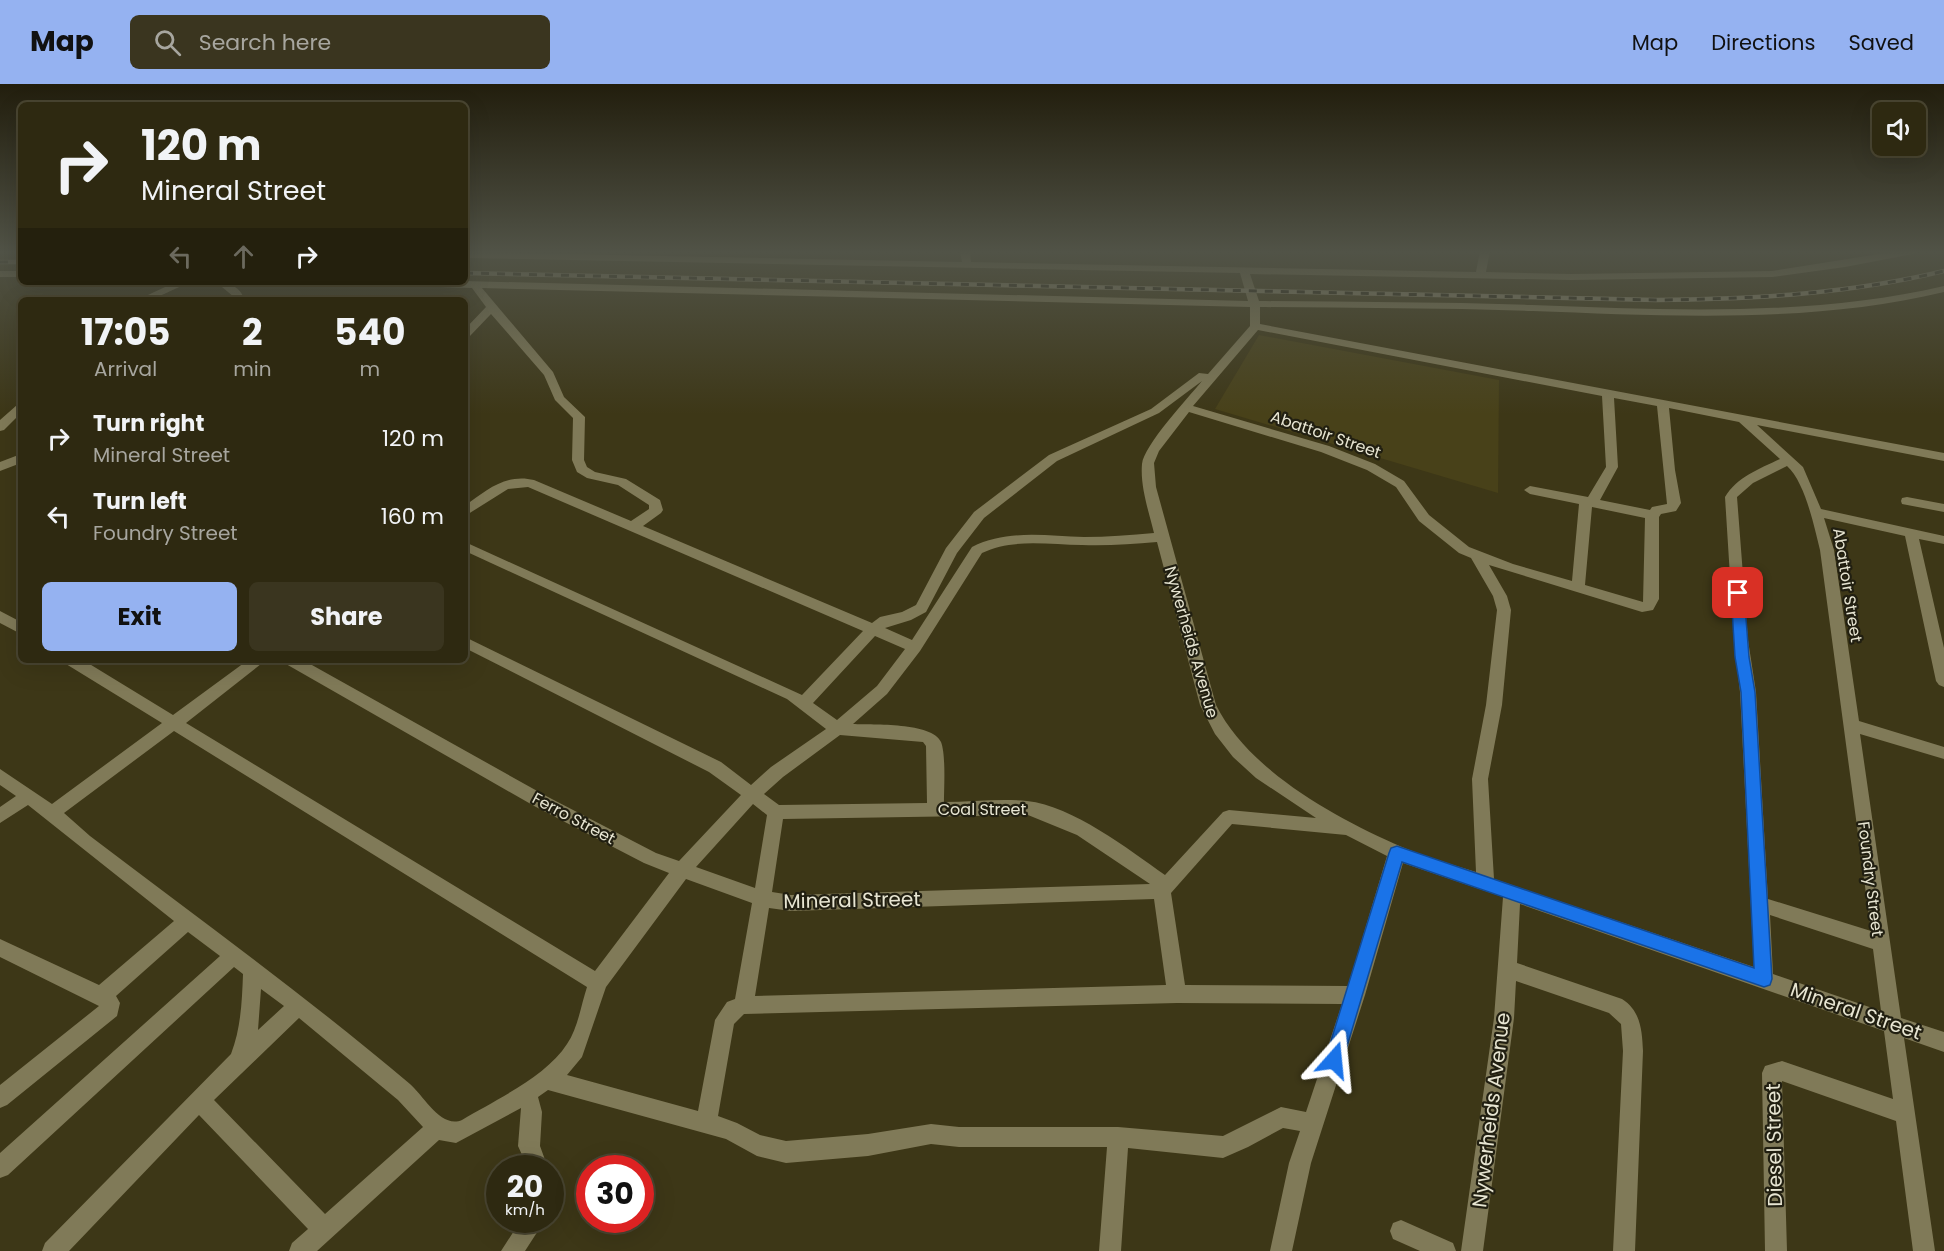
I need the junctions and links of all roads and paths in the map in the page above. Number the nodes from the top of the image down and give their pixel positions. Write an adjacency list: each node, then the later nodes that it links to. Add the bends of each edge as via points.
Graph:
1 (1235, 305): 5 (street)
2 (1354, 305): 5 (street)
3 (1453, 305): 4 (street, via 1701,313)
4 (1833, 305)
5 (1255, 306): 7 (street)
6 (492, 307): 8 (street); 27 (street, via 549,374 559,398 579,417 581,469 622,482 655,503 654,512)
7 (1256, 326): 9 (street); 10 (street)
8 (468, 332)
9 (1221, 364): 12 (street, Nywerheids Avenue); 36 (street, via 1155,411 1053,458 980,515 951,551 921,608)
10 (1608, 393): 11 (street); 21 (street, via 1612,466)
11 (1663, 404): 14 (street); 26 (street, via 1675,503)
12 (1186, 407): 29 (street, Nywerheids Avenue, via 1153,450 1148,463); 32 (street, Abattoir Street, via 1325,449 1380,471 1400,484 1431,524)
13 (18, 410): 15 (street)
14 (1742, 418): 16 (street); 18 (street)
15 (0, 427)
16 (1944, 457)
17 (18, 459): 19 (street)
18 (1789, 459): 25 (street, via 1803,478); 62 (street, via 1745,482 1731,497 1748,692)
19 (0, 467)
20 (1530, 490): 21 (street)
21 (1589, 501): 26 (street); 33 (street, via 1581,538)
22 (1907, 501): 23 (street)
23 (1944, 508)
24 (468, 510): 27 (street, via 502,486 520,481)
25 (1816, 512): 28 (street, Abattoir Street); 45 (street, Abattoir Street, via 1827,550)
26 (1653, 515): 33 (street, Abattoir Street, via 1652,600 1648,606)
27 (632, 526): 36 (street)
28 (1911, 533): 30 (street, Abattoir Street); 42 (street)
29 (1162, 537): 38 (street, via 987,544 972,555); 55 (street, Nywerheids Avenue, via 1208,705 1219,730 1236,752 1260,772)
30 (1944, 540)
31 (468, 547): 43 (street)
32 (1477, 556): 33 (street, Abattoir Street); 58 (street, via 1504,609 1494,705 1480,779)
33 (1578, 589)
34 (0, 616): 35 (street)
35 (18, 627)
36 (873, 629): 38 (street); 43 (street)
37 (468, 644): 49 (street, via 715,767)
38 (915, 647): 46 (street, via 882,690)
39 (76, 663): 44 (street)
40 (255, 663): 44 (street)
41 (296, 663): 57 (street, Ferro Street, via 542,802)
42 (1944, 681)
43 (804, 703): 46 (street)
44 (173, 723): 53 (street); 70 (street)
45 (1851, 725): 47 (street); 64 (street, Foundry Street)
46 (833, 732): 49 (street); 51 (street, via 918,734 929,738 934,744)
47 (1944, 753)
48 (0, 776): 50 (street)
49 (752, 794): 52 (street); 57 (street)
50 (29, 796): 53 (street); 54 (street)
51 (936, 809): 52 (street, Coal Street); 59 (street, Coal Street, via 1019,807 1043,812 1098,839)
52 (776, 812): 61 (street)
53 (52, 813): 63 (street)
54 (0, 816)
55 (1350, 828): 56 (street, Nywerheids Avenue); 59 (street, via 1229,817)
56 (1397, 853): 58 (street, Mineral Street); 72 (street)
57 (681, 871): 61 (street, Ferro Street); 70 (street)
58 (1485, 883): 60 (street, Mineral Street)
59 (1165, 889): 61 (street, Mineral Street, via 791,903); 71 (street)
60 (1512, 892): 67 (street, Nywerheids Avenue); 69 (street, Mineral Street)
61 (763, 899): 74 (street, Mineral Street)
62 (1760, 904): 64 (street, Foundry Street); 69 (street)
63 (188, 920): 66 (street); 73 (street)
64 (1881, 944): 76 (street)
65 (0, 948): 73 (street)
66 (233, 956): 68 (street); 89 (street)
67 (1508, 969): 99 (street, Nywerheids Avenue); 100 (street, via 1615,1006 1630,1020 1633,1051)
68 (252, 972): 75 (street); 78 (street, via 250,1028)
69 (1764, 979): 76 (street, Mineral Street)
70 (598, 983): 79 (street, via 574,1050)
71 (1177, 994): 72 (street); 74 (street)
72 (1355, 995): 85 (street)
73 (101, 996): 81 (street, via 110,1003 110,1009)
74 (744, 1005): 84 (street, via 724,1020)
75 (299, 1006): 78 (street); 86 (street, via 405,1093)
76 (1894, 1025): 77 (street, Mineral Street); 83 (street)
77 (1944, 1042)
78 (237, 1062): 82 (street)
79 (546, 1079): 80 (street); 84 (street)
80 (527, 1093): 86 (street, via 463,1130 445,1133); 88 (street, via 532,1112 529,1146)
81 (0, 1098)
82 (200, 1101): 90 (street); 93 (street)
83 (1906, 1114): 101 (street, Diesel Street, via 1782,1071 1772,1073); 102 (street)
84 (706, 1124): 87 (street, via 730,1130 764,1148 786,1152 868,1145 931,1134)
85 (1313, 1125): 87 (street, via 1281,1117 1223,1147); 97 (street, via 1292,1193)
86 (437, 1128): 90 (street)
87 (1118, 1137): 96 (street)
88 (533, 1155)
89 (0, 1167)
90 (324, 1229): 94 (street)
91 (1401, 1231): 98 (street)
92 (525, 1233): 95 (street)
93 (53, 1251)
94 (300, 1251)
95 (512, 1251)
96 (1110, 1251)
97 (1281, 1251)
98 (1445, 1251)
99 (1472, 1251)
100 (1624, 1251)
101 (1776, 1251)
102 (1924, 1251)

